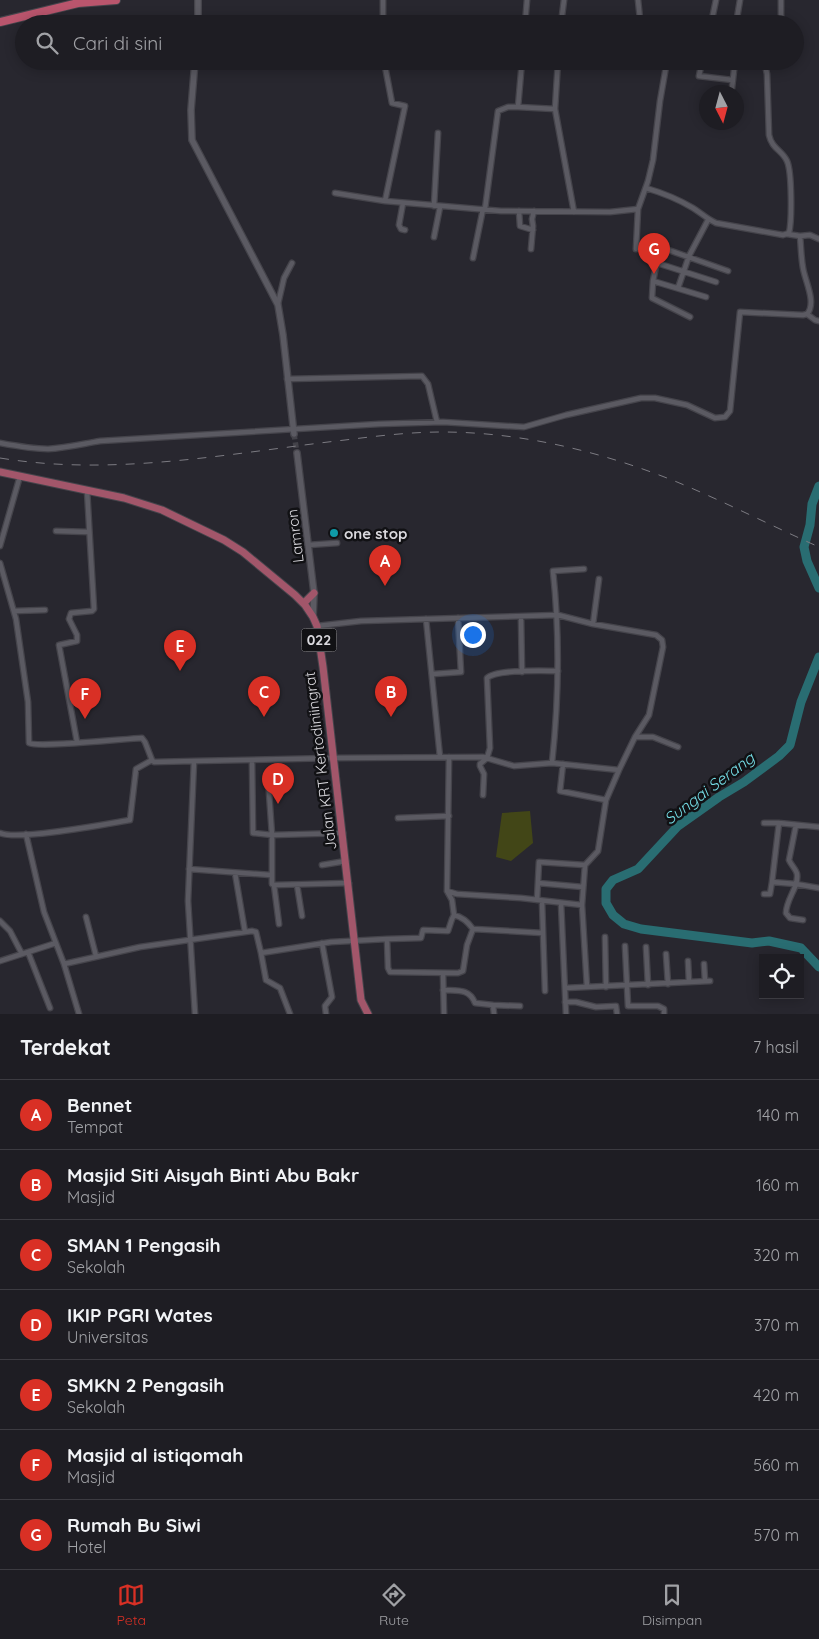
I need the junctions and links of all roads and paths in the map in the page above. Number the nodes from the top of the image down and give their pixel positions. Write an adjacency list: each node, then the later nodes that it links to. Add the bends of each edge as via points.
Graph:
1 (116, 0): 10 (highway)
2 (198, 0): 12 (street)
3 (383, 0): 13 (street)
4 (527, 0): 14 (street)
5 (564, 0): 15 (street)
6 (638, 0): 16 (street)
7 (716, 0): 17 (street)
8 (740, 0): 18 (street)
9 (781, 0): 19 (street)
10 (74, 2): 11 (highway)
11 (26, 15)
12 (198, 15)
13 (383, 15)
14 (526, 15)
15 (562, 15)
16 (640, 15)
17 (713, 15)
18 (738, 15)
19 (781, 15)
20 (15, 18): 21 (highway)
21 (0, 22)
22 (194, 70): 65 (street, via 192,140)
23 (386, 70): 37 (street, via 392,103 405,106)
24 (521, 70): 32 (street)
25 (557, 70): 33 (street)
26 (665, 70): 35 (street)
27 (700, 70): 30 (street, via 699,76)
28 (734, 70): 30 (street)
29 (767, 70): 49 (street, via 769,135 790,171 790,231)
30 (732, 80): 31 (street)
31 (732, 85)
32 (518, 107): 33 (street); 41 (street, via 498,111)
33 (555, 109): 45 (street)
34 (438, 134): 39 (street)
35 (646, 188): 42 (street); 46 (street, via 672,196)
36 (335, 193): 37 (street)
37 (385, 201): 38 (street)
38 (403, 203): 39 (street); 47 (street, via 399,225)
39 (434, 206): 40 (street)
40 (440, 206): 41 (street); 51 (street)
41 (484, 209): 43 (street); 56 (street)
42 (638, 209): 45 (street); 54 (street)
43 (520, 211): 44 (street); 48 (street, via 520,226)
44 (534, 211): 45 (street); 48 (street)
45 (574, 212)
46 (708, 220): 49 (street); 55 (street)
47 (405, 230)
48 (533, 230): 53 (street)
49 (787, 234): 50 (street)
50 (800, 236): 52 (street, via 810,235); 66 (street, via 811,301)
51 (434, 237)
52 (819, 239)
53 (530, 249)
54 (636, 250)
55 (690, 256): 58 (street, via 660,247); 59 (street); 60 (street)
56 (473, 258)
57 (292, 263): 65 (street, via 284,278)
58 (657, 263): 59 (street); 61 (street)
59 (684, 271): 62 (street); 63 (street)
60 (728, 271)
61 (653, 281): 63 (street); 67 (street, via 654,300)
62 (716, 282)
63 (678, 288): 64 (street)
64 (706, 297)
65 (278, 305): 69 (street)
66 (807, 314): 68 (street); 70 (street, via 740,312 730,411 724,417 715,418 687,405 641,398 524,428)
67 (690, 317)
68 (819, 321)
69 (287, 379): 70 (street, via 422,376 428,384); 71 (street)
70 (437, 422): 71 (street)
71 (294, 431): 72 (street, via 100,441 47,449)
72 (0, 443)
73 (297, 453): 80 (street, Lamron)
74 (0, 472): 75 (main road, Jalan KRT Kertodiniingrat / 022)
75 (20, 476): 76 (main road, Jalan KRT Kertodiniingrat / 022); 81 (street)
76 (87, 489): 78 (street); 86 (main road, Jalan KRT Kertodiniingrat / 022, via 162,510 224,540)
77 (56, 531): 78 (street)
78 (89, 532): 100 (street, via 94,609 71,613 68,619 77,641 58,645)
79 (336, 543): 80 (street)
80 (308, 545): 85 (street, Lamron)
81 (0, 546)
82 (0, 563): 88 (street)
83 (584, 569): 89 (street, via 553,571)
84 (599, 579): 94 (street)
85 (314, 594): 86 (main road); 90 (street, Lamron)
86 (304, 604): 90 (main road, Jalan KRT Kertodiniingrat / 022)
87 (45, 610): 88 (street)
88 (14, 611): 100 (street, via 28,702 28,741 32,745)
89 (558, 615): 91 (street); 94 (street); 96 (street)
90 (313, 617): 95 (main road, Jalan KRT Kertodiniingrat / 022)
91 (521, 617): 92 (street); 97 (street)
92 (458, 618): 93 (street); 98 (street, via 461,672)
93 (426, 619): 95 (street); 98 (street)
94 (593, 624): 99 (street, via 648,633 662,640 650,714)
95 (317, 626): 104 (main road, Jalan KRT Kertodiniingrat / 022)
96 (558, 671): 97 (street); 109 (street)
97 (522, 672): 105 (street, via 493,674 488,678 490,748)
98 (433, 674): 102 (street)
99 (636, 737): 101 (street, via 653,737); 111 (street)
100 (77, 742): 106 (street, via 142,738)
101 (678, 747)
102 (440, 757): 103 (street); 104 (street)
103 (449, 757): 105 (street); 115 (street)
104 (333, 758): 107 (street); 122 (main road, Jalan KRT Kertodiniingrat / 022)
105 (487, 758): 109 (street, via 514,766); 113 (street, via 480,764 484,774)
106 (152, 760): 108 (street); 123 (street, via 136,769 130,820)
107 (252, 760): 108 (street); 124 (street, via 252,831 254,834)
108 (194, 761): 128 (street)
109 (552, 763): 110 (street)
110 (563, 764): 111 (street); 114 (street, via 560,791)
111 (619, 770): 114 (street)
112 (268, 778): 124 (street)
113 (483, 795)
114 (606, 800): 127 (street, via 599,847)
115 (449, 816): 116 (street); 139 (street)
116 (398, 818)
117 (779, 823): 118 (street); 119 (street); 131 (street)
118 (764, 824)
119 (796, 825): 120 (street); 134 (street, via 789,860 797,872)
120 (819, 827)
121 (0, 833): 123 (street)
122 (343, 833): 124 (street); 125 (main road, Jalan KRT Kertodiniingrat / 022)
123 (26, 834): 157 (street, via 44,912)
124 (272, 835): 130 (street)
125 (346, 860): 126 (street); 132 (main road, Jalan KRT Kertodiniingrat / 022)
126 (322, 865)
127 (585, 865): 133 (street, via 539,862); 137 (street)
128 (189, 869): 129 (street); 155 (street)
129 (235, 873): 130 (street); 151 (street)
130 (271, 875): 136 (street)
131 (772, 882): 134 (street); 140 (street, via 770,894)
132 (348, 883): 135 (street); 156 (main road, Jalan KRT Kertodiniingrat / 022)
133 (538, 883): 137 (street); 141 (street)
134 (796, 884): 138 (street); 148 (street, via 786,913 790,918)
135 (297, 885): 136 (street); 145 (street)
136 (274, 886): 149 (street)
137 (583, 887): 143 (street)
138 (819, 888)
139 (447, 891): 141 (street); 144 (street)
140 (764, 894)
141 (539, 900): 142 (street); 152 (street)
142 (561, 903): 143 (street); 177 (street)
143 (582, 905): 175 (street)
144 (454, 915): 150 (street, via 468,922); 154 (street, via 448,931 423,930 421,938)
145 (302, 916)
146 (86, 917): 165 (street)
147 (0, 920): 163 (street)
148 (803, 920)
149 (279, 924)
150 (473, 929): 152 (street); 170 (street, via 463,972)
151 (245, 932): 155 (street); 162 (street, via 256,932)
152 (543, 932): 179 (street)
153 (605, 937): 176 (street)
154 (386, 939): 156 (street); 170 (street, via 390,972)
155 (191, 940): 165 (street); 187 (street)
156 (354, 941): 158 (street); 190 (main road, Jalan KRT Kertodiniingrat / 022, via 361,1000)
157 (56, 943): 161 (street); 168 (street)
158 (322, 943): 162 (street); 189 (street, via 332,997 325,1006)
159 (625, 946): 174 (street)
160 (646, 947): 173 (street)
161 (28, 952): 163 (street); 185 (street)
162 (261, 953): 188 (street, via 266,980 280,988)
163 (22, 954): 166 (street)
164 (666, 954): 172 (street)
165 (96, 956): 168 (street)
166 (0, 960)
167 (688, 961): 171 (street)
168 (64, 964): 186 (street)
169 (704, 964): 171 (street, via 708,981)
170 (443, 973): 178 (street)
171 (689, 982): 172 (street)
172 (668, 984): 173 (street)
173 (648, 985): 174 (street)
174 (627, 986): 176 (street); 184 (street)
175 (587, 987): 176 (street); 177 (street)
176 (606, 987)
177 (565, 988): 180 (street)
178 (443, 990): 181 (street, via 463,992 475,1003); 191 (street)
179 (546, 991)
180 (565, 1002): 183 (street, via 596,1007); 193 (street)
181 (493, 1005): 182 (street); 192 (street)
182 (520, 1006)
183 (616, 1006): 184 (street); 194 (street)
184 (628, 1006): 195 (street, via 658,1006 664,1009)
185 (50, 1008)
186 (79, 1014)
187 (195, 1014)
188 (290, 1014)
189 (326, 1014)
190 (368, 1014)
191 (444, 1014)
192 (494, 1014)
193 (566, 1014)
194 (617, 1014)
195 (664, 1014)

